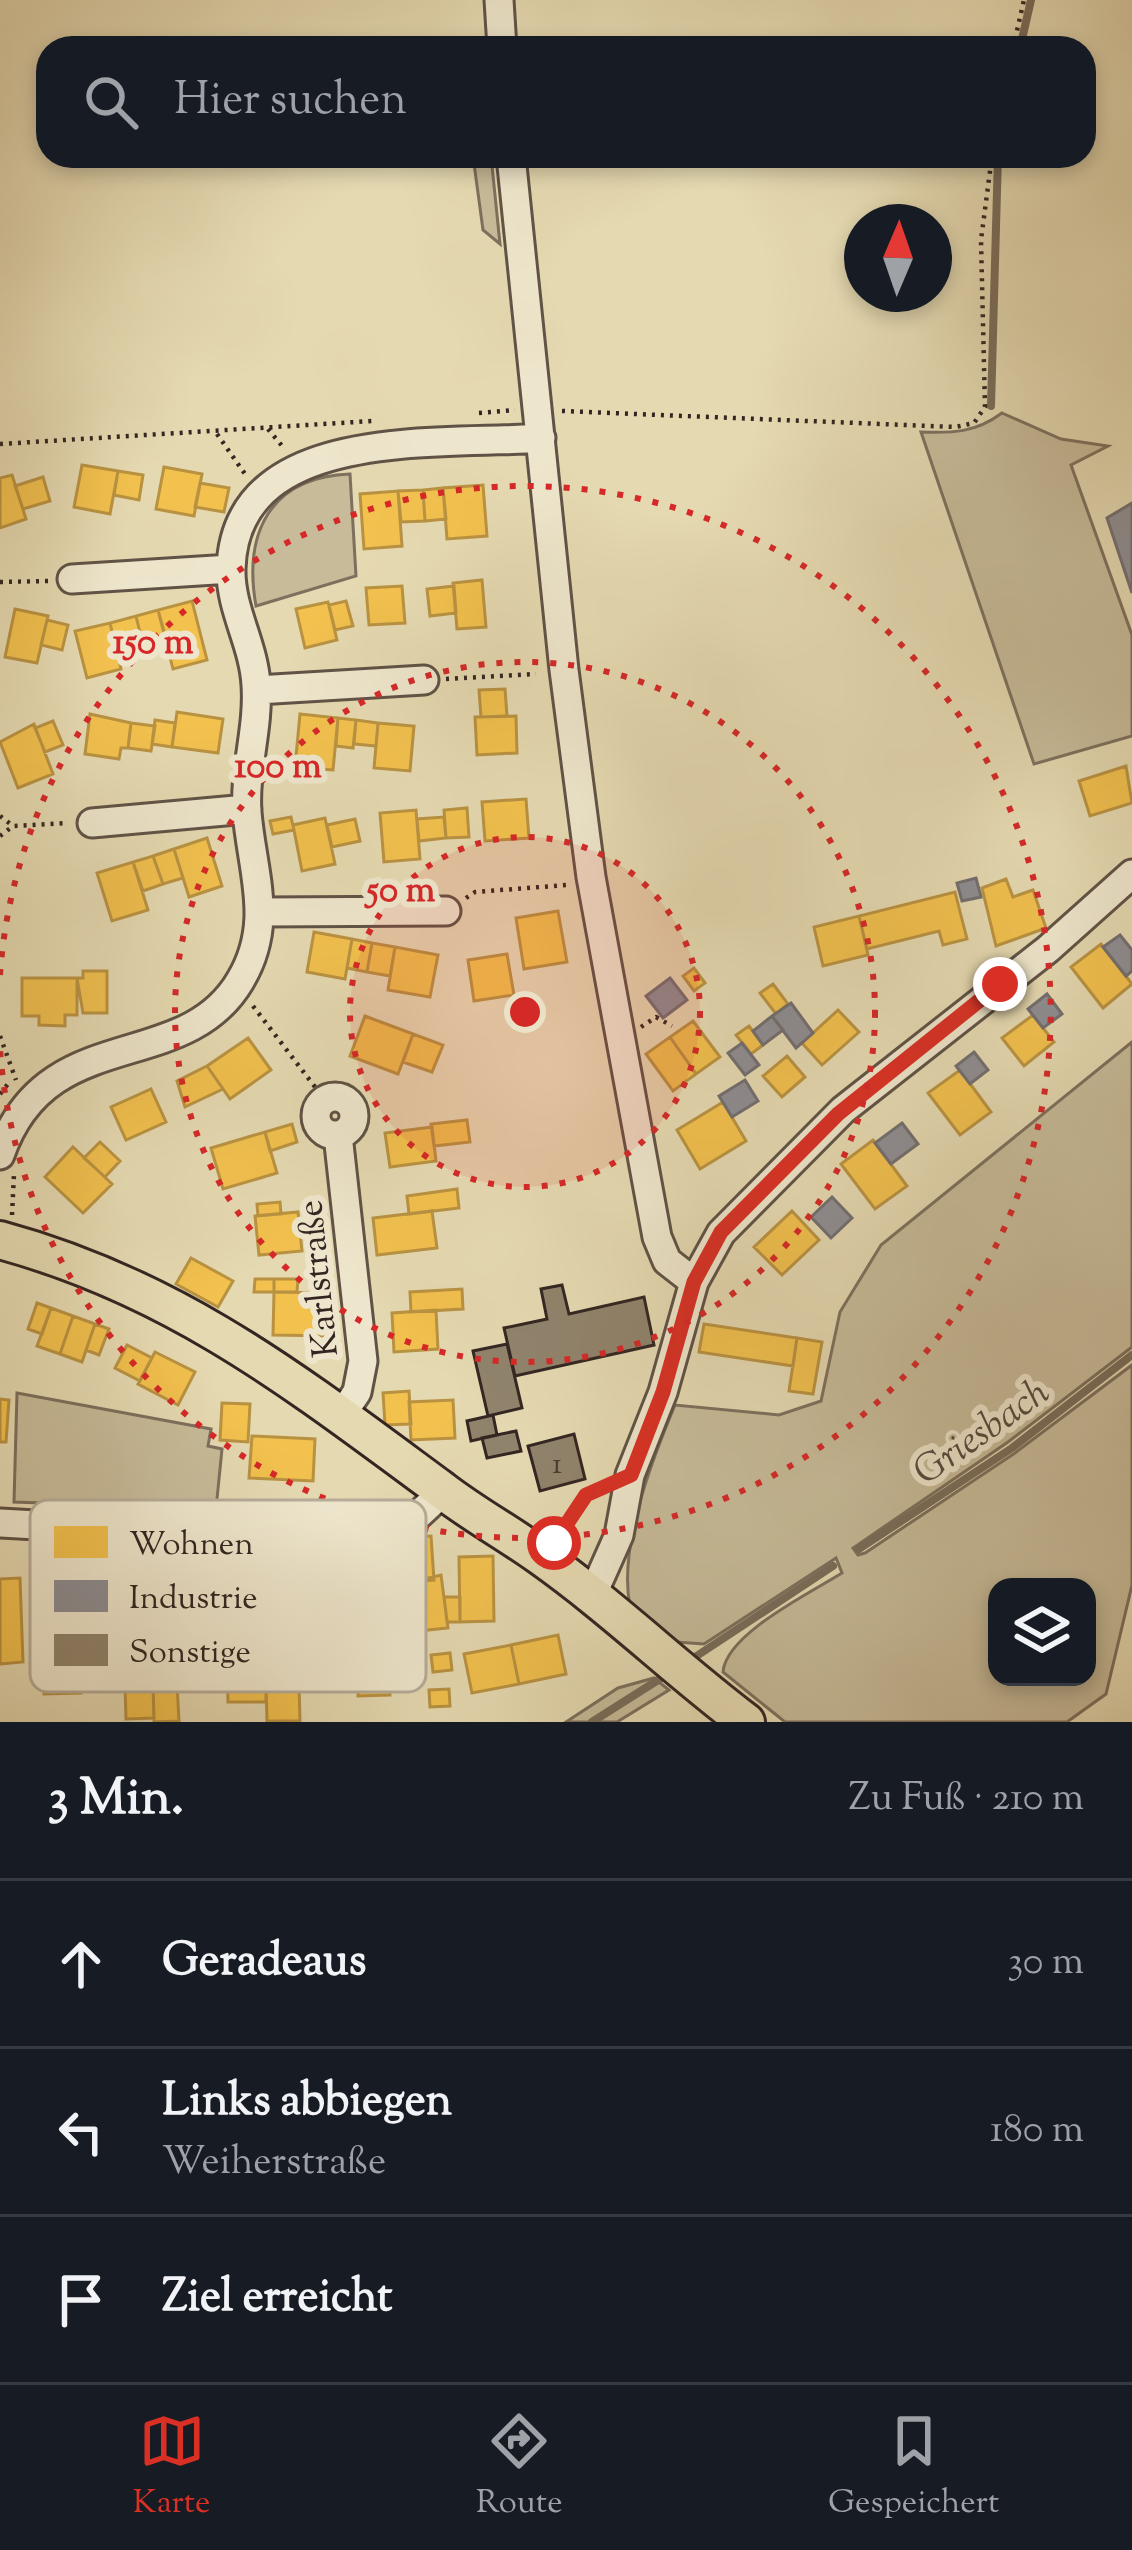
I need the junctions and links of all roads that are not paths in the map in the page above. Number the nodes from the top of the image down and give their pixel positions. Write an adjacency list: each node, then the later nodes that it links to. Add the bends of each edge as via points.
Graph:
1 (499, 0): 2 (street)
2 (501, 36)
3 (512, 168): 4 (street)
4 (541, 438): 5 (street, via 332,453 299,464 259,500); 17 (street, via 588,854 635,1126 657,1237 667,1261)
5 (231, 569): 6 (street); 8 (street)
6 (73, 579)
7 (424, 680): 8 (street)
8 (256, 690): 9 (street)
9 (247, 809): 10 (street); 13 (street)
10 (92, 823)
11 (1132, 874): 17 (street, via 779,1169 721,1232)
12 (446, 911): 13 (street)
13 (262, 912): 15 (street, via 251,961 218,1009 193,1027 24,1086)
14 (325, 1100): 18 (street, Karlstraße, via 342,1098 353,1111 351,1126 338,1135 363,1361)
15 (0, 1155)
16 (0, 1240): 18 (main road, via 189,1316)
17 (694, 1282): 23 (street, via 619,1535)
18 (343, 1413): 19 (main road)
19 (443, 1492): 20 (street); 23 (main road)
20 (426, 1508)
21 (0, 1523): 22 (street)
22 (30, 1525)
23 (591, 1598): 24 (main road)
24 (746, 1722)

